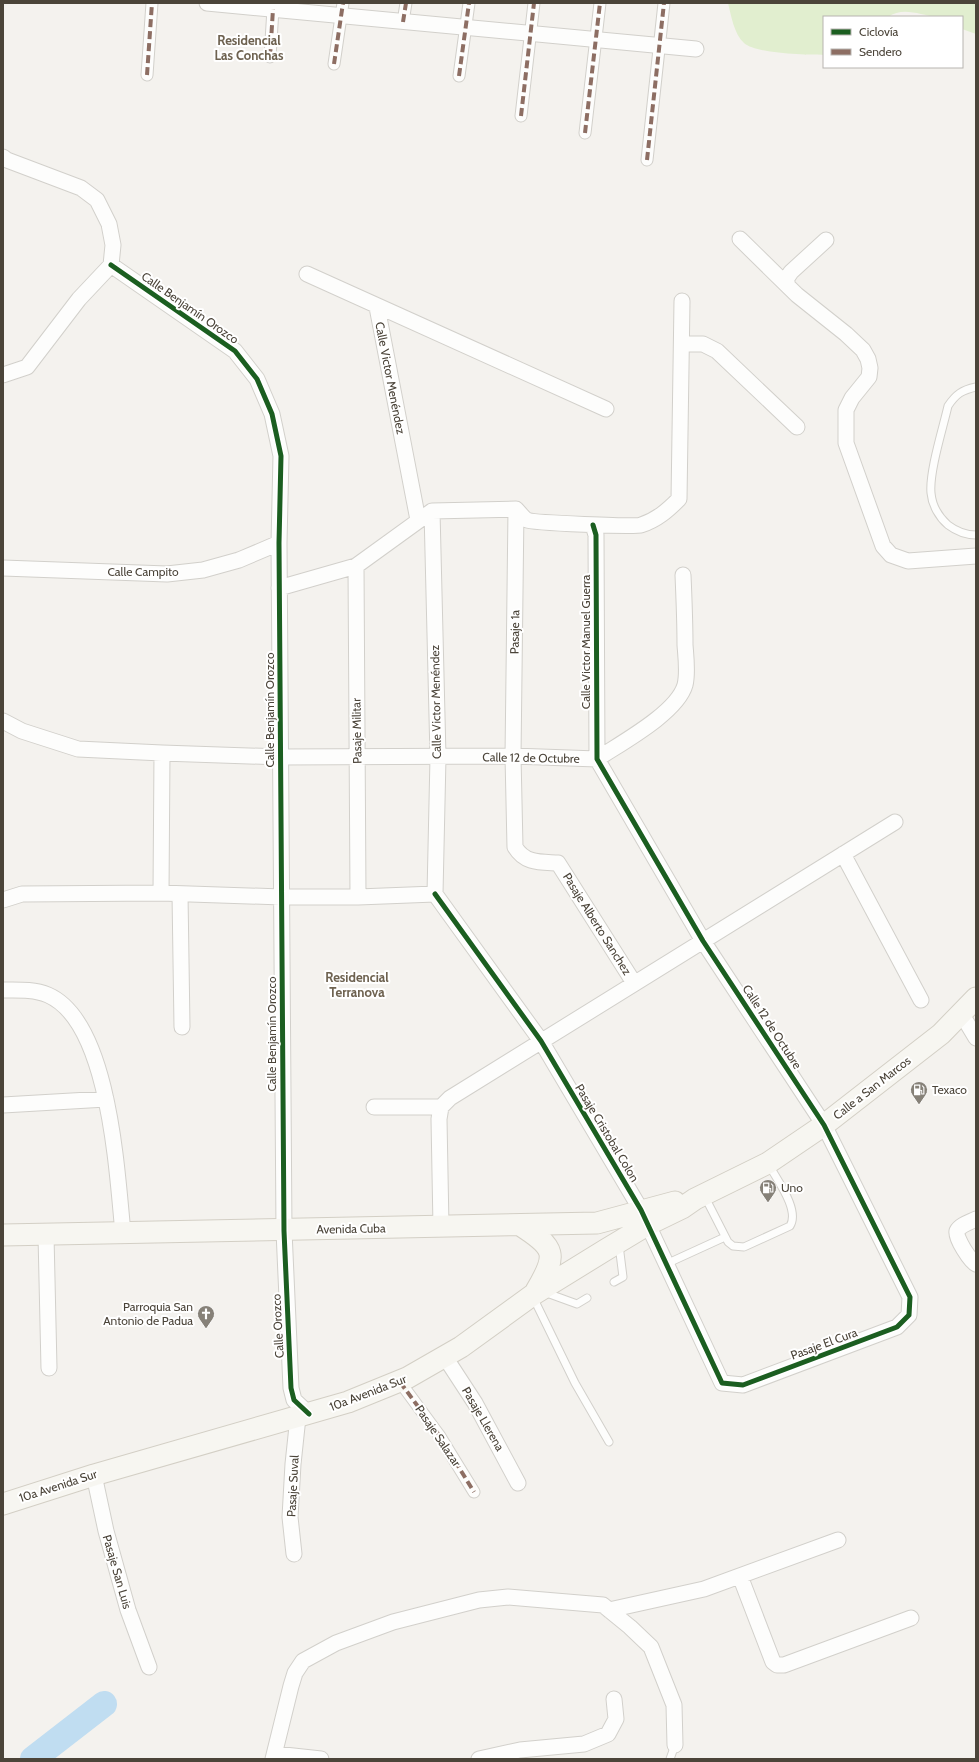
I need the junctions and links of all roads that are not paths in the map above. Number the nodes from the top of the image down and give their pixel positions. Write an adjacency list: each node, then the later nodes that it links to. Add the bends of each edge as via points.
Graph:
1 (152, 3): 18 (street)
2 (207, 3): 8 (street)
3 (406, 3): 10 (street)
4 (470, 3): 11 (street)
5 (534, 3): 12 (street)
6 (600, 3): 13 (street)
7 (664, 3): 14 (street)
8 (274, 6): 9 (street); 16 (street)
9 (342, 9): 10 (street); 17 (street)
10 (403, 22): 11 (street)
11 (466, 28): 12 (street); 19 (street)
12 (530, 34): 13 (street); 20 (street)
13 (597, 40): 14 (street); 21 (street)
14 (659, 46): 15 (street); 23 (street)
15 (696, 50)
16 (270, 57)
17 (334, 64)
18 (147, 76)
19 (459, 76)
20 (521, 116)
21 (585, 133)
22 (3, 157): 26 (street, via 81,188 96,200 110,224 113,245)
23 (647, 160)
24 (740, 239): 28 (street)
25 (826, 240): 28 (street, via 791,272)
26 (111, 265): 32 (street, via 79,299 27,367); 41 (street, Calle Benjamín Orozco, via 235,351 258,379 272,414 281,456)
27 (307, 274): 30 (street)
28 (787, 284): 42 (street, via 797,296 846,334 863,350 868,359 869,377 846,410 846,443 883,546 891,554 908,561)
29 (682, 300): 31 (street)
30 (376, 307): 34 (street); 38 (street, Calle Victor Menéndez)
31 (682, 344): 35 (street, via 703,344 717,351); 39 (street, via 679,499 660,517 640,526)
32 (3, 375)
33 (976, 387): 40 (lane, via 963,390 948,406 932,476 931,493 936,510 944,521 955,530)
34 (606, 409)
35 (797, 426)
36 (516, 509): 37 (street); 39 (street, via 526,520); 49 (street, Pasaje 1a)
37 (432, 511): 38 (street); 52 (street, Calle Victor Menéndez)
38 (418, 520): 43 (street)
39 (593, 525): 53 (street, Calle Victor Manuel Guerra, via 596,535)
40 (976, 535)
41 (279, 543): 44 (street, Calle Campito, via 240,560 203,570 167,574); 46 (street, Calle Benjamín Orozco)
42 (976, 556)
43 (356, 566): 46 (street); 51 (street, Pasaje Militar)
44 (3, 568)
45 (683, 575): 53 (street, via 685,685 670,708)
46 (279, 588): 50 (street, Calle Benjamín Orozco)
47 (3, 721): 48 (street, Calle 12 de Octubre, via 22,731 78,749)
48 (162, 754): 50 (street, Calle 12 de Octubre); 56 (street)
49 (513, 756): 52 (street, Calle 12 de Octubre); 53 (street, Calle 12 de Octubre); 63 (street, Pasaje Alberto Sanchez, via 515,847 520,855 529,861 558,863)
50 (281, 757): 51 (street, Calle 12 de Octubre); 59 (street, Calle Benjamín Orozco)
51 (358, 757): 52 (street, Calle 12 de Octubre); 60 (street, Pasaje Militar)
52 (438, 757): 58 (street, Calle Victor Menéndez)
53 (597, 759): 62 (street, Calle 12 de Octubre)
54 (895, 822): 55 (street)
55 (843, 854): 62 (street); 66 (street)
56 (160, 893): 57 (street); 61 (street, via 22,894)
57 (180, 894): 59 (street); 68 (street)
58 (435, 894): 60 (street); 70 (street, Pasaje Cristobal Colon)
59 (282, 897): 60 (street); 82 (street, Calle Benjamín Orozco)
60 (358, 897)
61 (3, 900)
62 (703, 941): 63 (street); 75 (street, Calle 12 de Octubre)
63 (634, 983): 70 (street)
64 (3, 990): 71 (street, via 32,991 48,995 70,1012 82,1027)
65 (976, 998): 67 (main road, Calle a San Marcos)
66 (921, 1000)
67 (962, 1013): 69 (street); 75 (main road, Calle a San Marcos, via 941,1034)
68 (182, 1028)
69 (976, 1038)
70 (541, 1041): 74 (street, via 450,1098); 78 (street, Pasaje Cristobal Colon)
71 (106, 1098): 72 (street); 83 (street)
72 (3, 1105)
73 (374, 1107): 74 (street)
74 (441, 1108): 81 (street)
75 (824, 1125): 76 (main road, Calle a San Marcos); 93 (street, Calle 12 de Octubre, via 910,1297)
76 (768, 1163): 77 (main road, Calle a San Marcos); 86 (lane, via 793,1211 793,1221 790,1226 744,1247 733,1246)
77 (700, 1197): 78 (main road, Avenida Cuba, via 679,1201); 86 (lane)
78 (644, 1217): 80 (main road, Avenida Cuba, via 597,1223); 87 (main road, 10a Avenida Sur); 88 (street, Pasaje Cristobal Colon)
79 (976, 1219): 89 (street, via 957,1231 957,1236 970,1260)
80 (520, 1225): 81 (main road, Avenida Cuba); 91 (main road, via 540,1238 550,1250 550,1267)
81 (441, 1227): 82 (main road, Avenida Cuba)
82 (284, 1231): 83 (main road, Avenida Cuba); 98 (street, Calle Orozco, via 291,1388 294,1400)
83 (124, 1233): 85 (main road, Avenida Cuba)
84 (3, 1235): 85 (main road, Avenida Cuba)
85 (46, 1235): 95 (street)
86 (725, 1237): 88 (lane)
87 (619, 1241): 90 (lane, via 623,1277); 91 (main road, 10a Avenida Sur)
88 (666, 1264): 97 (street, Pasaje Cristobal Colon, via 722,1382)
89 (976, 1264)
90 (614, 1282)
91 (535, 1293): 92 (lane, via 577,1304); 94 (main road, 10a Avenida Sur); 99 (lane, via 575,1383)
92 (587, 1298)
93 (909, 1315): 97 (street, Pasaje El Cura, via 897,1327)
94 (445, 1357): 96 (main road, 10a Avenida Sur); 101 (street, Pasaje Llerena, via 475,1403)
95 (49, 1368)
96 (400, 1382): 98 (main road, 10a Avenida Sur); 102 (street, Pasaje Salazar, via 440,1435)
97 (743, 1385)
98 (304, 1416): 100 (main road, 10a Avenida Sur); 105 (street, Pasaje Suval, via 293,1464 290,1517)
99 (609, 1442)
100 (94, 1475): 103 (main road, 10a Avenida Sur); 109 (street, Pasaje San Luis, via 118,1578)
101 (518, 1483)
102 (474, 1492)
103 (3, 1504)
104 (838, 1540): 106 (street)
105 (294, 1554)
106 (740, 1576): 107 (street, via 704,1589); 108 (street, via 773,1662 777,1665 784,1665)
107 (609, 1610): 111 (street, via 651,1647 674,1705); 112 (street, via 603,1605 559,1600 508,1597 479,1600 393,1622 336,1643 303,1661 295,1673)
108 (912, 1618)
109 (149, 1667)
110 (614, 1699): 114 (street, via 616,1719 608,1734 584,1744 520,1750)
111 (675, 1745): 115 (lane)
112 (274, 1757): 113 (street)
113 (321, 1759)
114 (479, 1759)
115 (670, 1759)

